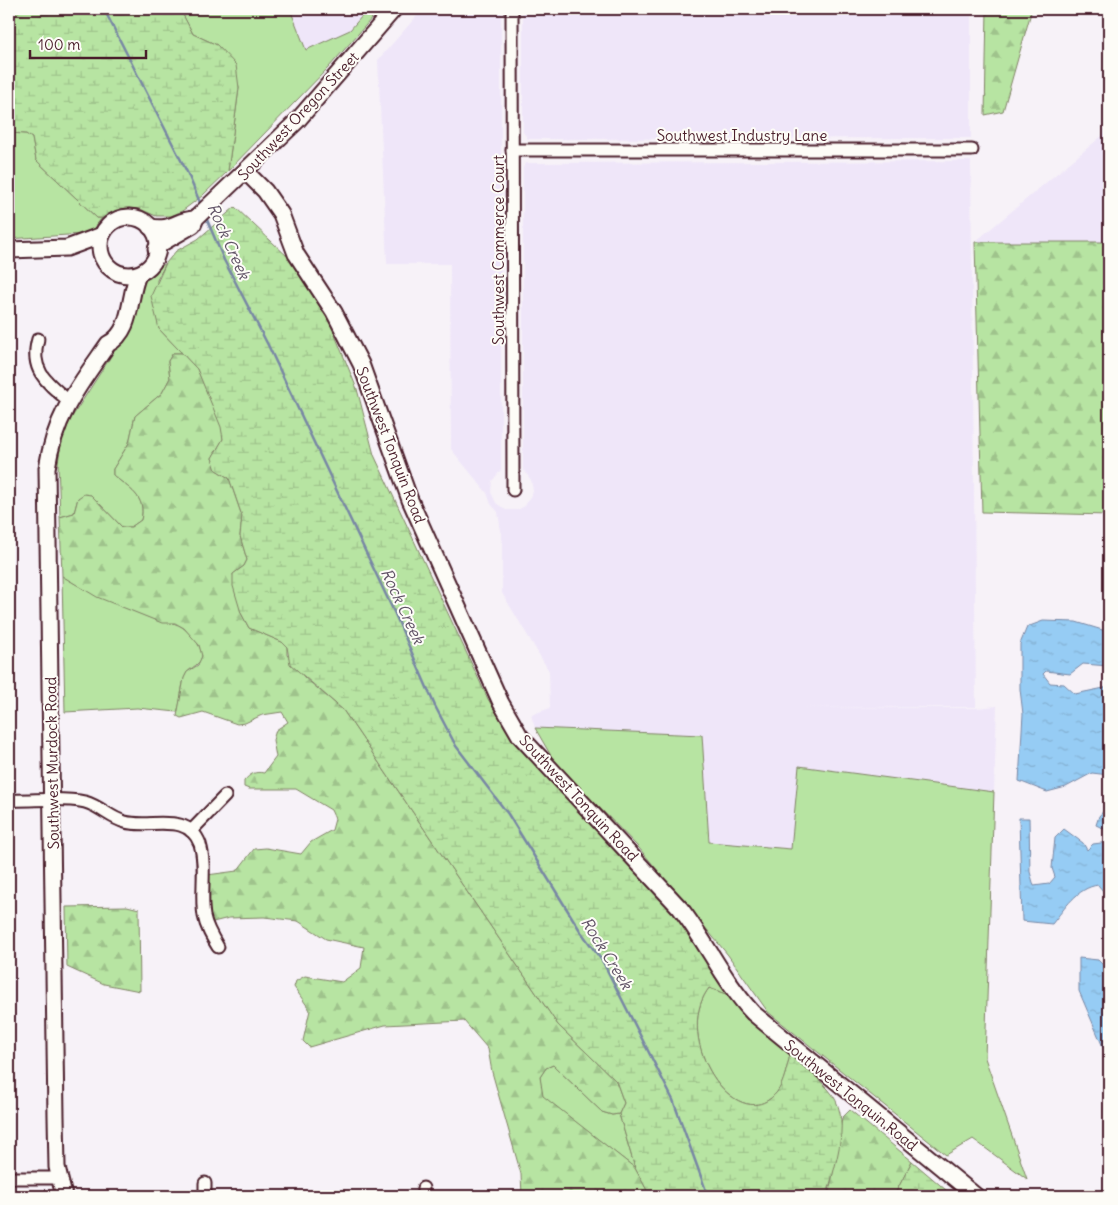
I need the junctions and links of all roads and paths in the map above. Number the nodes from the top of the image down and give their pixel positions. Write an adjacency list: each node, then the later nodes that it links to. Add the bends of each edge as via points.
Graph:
1 (394, 9): 5 (main road, Southwest Oregon Street, via 297,121)
2 (512, 9): 3 (street, Southwest Commerce Court)
3 (512, 150): 4 (street, Southwest Industry Lane); 18 (street, Southwest Commerce Court)
4 (972, 150)
5 (246, 172): 6 (main road, Southwest Oregon Street); 29 (main road, Southwest Tonquin Road, via 281,214 296,254 328,301 352,346 368,380 410,500 501,703 520,736 680,908 753,1013)
6 (196, 218): 7 (main road, Southwest Oregon Street, via 166,228); 10 (main road, Southwest Oregon Street, via 193,225)
7 (150, 227): 8 (main road, via 128,216 116,220); 10 (main road)
8 (102, 235): 9 (main road); 12 (main road)
9 (67, 248): 11 (main road); 12 (main road)
10 (156, 249): 14 (main road, Southwest Oregon Street, via 153,260)
11 (9, 250)
12 (102, 255): 13 (main road, via 108,266)
13 (118, 273): 14 (main road); 16 (main road, Southwest Murdock Road, via 124,296 119,315 108,335)
14 (138, 274): 16 (main road, Southwest Murdock Road, via 124,325 116,340)
15 (38, 339): 17 (street, via 35,351 38,369 45,382)
16 (108, 344): 17 (main road, Southwest Murdock Road)
17 (69, 401): 21 (main road, Southwest Murdock Road, via 53,436 47,485)
18 (513, 490)
19 (225, 796): 22 (street)
20 (9, 800): 21 (street)
21 (53, 801): 22 (street, via 84,802 100,807 126,823 168,822); 25 (main road, Southwest Murdock Road)
22 (191, 831): 23 (street, via 199,843 202,858 204,918)
23 (218, 947)
24 (9, 1178): 25 (street)
25 (59, 1178): 27 (main road, Southwest Murdock Road)
26 (205, 1182): 28 (street)
27 (64, 1196)
28 (205, 1196)
29 (976, 1196)

